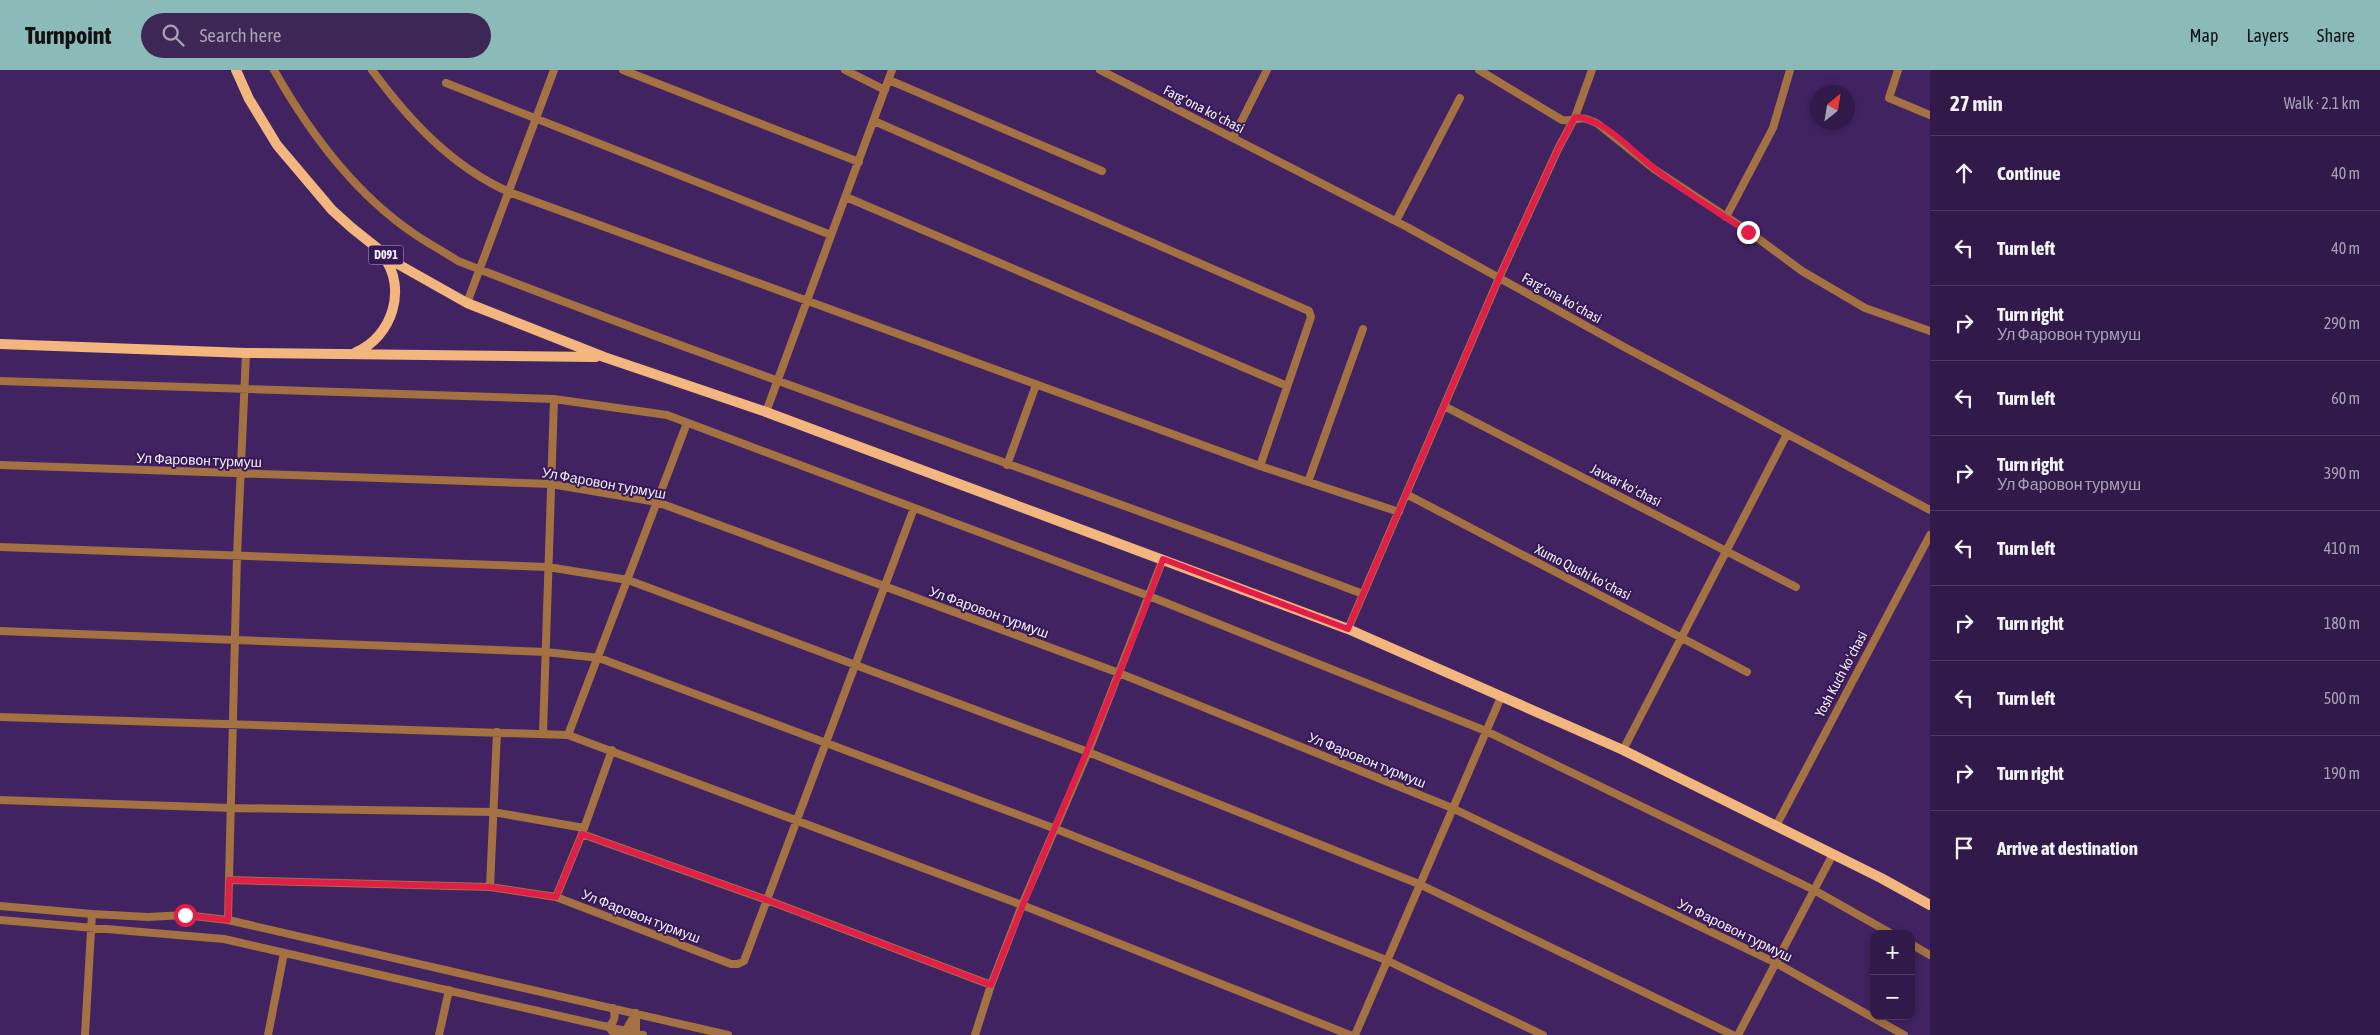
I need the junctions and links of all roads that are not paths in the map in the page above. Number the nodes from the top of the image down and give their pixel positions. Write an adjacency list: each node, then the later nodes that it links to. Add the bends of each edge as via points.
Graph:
1 (274, 70): 31 (street, via 320,143 371,198 412,232 458,261)
2 (372, 70): 25 (street, via 420,129 466,167)
3 (554, 70): 20 (street)
4 (623, 70): 23 (street)
5 (845, 70): 16 (street)
6 (892, 70): 14 (street)
7 (1100, 70): 22 (street, Fargʻona koʻchasi)
8 (1267, 70): 22 (street)
9 (1479, 70): 19 (street, via 1562,120)
10 (1592, 70): 19 (street)
11 (1790, 70): 27 (street, via 1773,128)
12 (1898, 70): 18 (street, via 1889,98)
13 (240, 71): 30 (main road, D091, via 263,124 295,168 332,210)
14 (889, 80): 16 (street); 24 (street)
15 (446, 83): 20 (street)
16 (885, 90): 21 (street)
17 (1460, 98): 28 (street)
18 (1930, 115)
19 (1575, 117): 27 (street, via 1588,118 1598,124 1654,169); 32 (street)
20 (536, 118): 25 (street); 29 (street)
21 (874, 121): 23 (street); 44 (street, via 1308,310 1311,317)
22 (1233, 138): 28 (street, Fargʻona koʻchasi)
23 (859, 162): 26 (street)
24 (1102, 171)
25 (509, 192): 31 (street); 33 (street)
26 (846, 197): 29 (street); 44 (street)
27 (1726, 217): 36 (street, via 1845,298)
28 (1396, 221): 32 (street, Fargʻona koʻchasi)
29 (832, 235): 33 (street)
30 (374, 246): 34 (main road, D091, via 418,277); 39 (main road, via 386,259 392,274 394,306 377,339)
31 (479, 269): 34 (street); 42 (street)
32 (1499, 278): 47 (street); 50 (street, Fargʻona koʻchasi)
33 (806, 301): 42 (street); 43 (street)
34 (466, 303): 40 (main road, D091)
35 (1363, 329): 55 (street)
36 (1930, 331)
37 (0, 344): 38 (main road)
38 (246, 353): 39 (main road); 45 (street)
39 (354, 353): 40 (main road)
40 (604, 357): 48 (main road, D091)
41 (0, 381): 45 (street)
42 (777, 381): 48 (street); 52 (street)
43 (1036, 385): 52 (street); 53 (street)
44 (1287, 386): 53 (street)
45 (243, 389): 46 (street); 54 (street)
46 (554, 400): 49 (street, via 667,415); 56 (street)
47 (1444, 406): 57 (street); 64 (street, Javxar koʻchasi)
48 (766, 412): 66 (main road, D091)
49 (687, 423): 58 (street); 59 (street)
50 (1787, 434): 60 (street, Fargʻona koʻchasi); 64 (street)
51 (0, 465): 54 (street, Ул Фаровон турмуш)
52 (1007, 465): 71 (street)
53 (1260, 466): 55 (street)
54 (241, 474): 56 (street, Ул Фаровон турмуш); 65 (street)
55 (1308, 482): 61 (street)
56 (551, 484): 58 (street, Ул Фаровон турмуш); 67 (street)
57 (1406, 494): 61 (street); 75 (street, Xumo Qushi koʻchasi)
58 (657, 502): 68 (street); 69 (street, Ул Фаровон турмуш)
59 (914, 508): 69 (street); 72 (street)
60 (1930, 510)
61 (1399, 512): 71 (street)
62 (1930, 535): 98 (street, Yosh Kuch koʻchasi)
63 (0, 547): 65 (street)
64 (1727, 550): 70 (street, Javxar koʻchasi); 75 (street)
65 (237, 555): 67 (street); 76 (street)
66 (1163, 559): 72 (street); 73 (main road, D091)
67 (548, 568): 68 (street); 77 (street)
68 (628, 580): 78 (street); 79 (street)
69 (885, 586): 79 (street); 81 (street, Ул Фаровон турмуш)
70 (1796, 587)
71 (1363, 594): 73 (street)
72 (1149, 596): 81 (street); 85 (street)
73 (1348, 629): 82 (main road, D091)
74 (0, 631): 76 (street)
75 (1682, 637): 80 (street, Xumo Qushi koʻchasi); 91 (street)
76 (235, 640): 77 (street); 84 (street)
77 (546, 652): 78 (street); 87 (street)
78 (599, 658): 88 (street); 89 (street)
79 (855, 664): 89 (street); 92 (street)
80 (1747, 672)
81 (1119, 673): 92 (street); 95 (street, Ул Фаровон турмуш)
82 (1501, 697): 85 (street); 91 (main road, D091)
83 (0, 717): 84 (street)
84 (233, 725): 86 (street); 94 (street)
85 (1486, 731): 95 (street); 105 (street)
86 (497, 732): 87 (street); 96 (street)
87 (543, 733): 88 (street)
88 (568, 735): 90 (street)
89 (826, 743): 97 (street); 99 (street)
90 (612, 750): 97 (street); 100 (street)
91 (1623, 750): 98 (main road, D091)
92 (1088, 752): 99 (street); 103 (street)
93 (0, 800): 94 (street)
94 (231, 808): 96 (street); 102 (street)
95 (1452, 808): 103 (street); 120 (street, Ул Фаровон турмуш)
96 (493, 812): 100 (street); 104 (street)
97 (796, 818): 107 (street); 108 (street)
98 (1776, 826): 101 (main road, D091)
99 (1056, 829): 108 (street); 119 (street)
100 (583, 831): 106 (street); 107 (street)
101 (1832, 854): 105 (street); 109 (main road, D091)
102 (229, 880): 104 (street, Ул Фаровон турмуш); 113 (street)
103 (1419, 884): 119 (street); 137 (street)
104 (490, 887): 106 (street, Ул Фаровон турмуш)
105 (1814, 890): 115 (street); 120 (street)
106 (556, 897): 107 (street, Ул Фаровон турмуш, via 731,964 744,960)
107 (767, 900): 121 (street)
108 (1022, 905): 121 (street); 134 (street)
109 (1930, 905)
110 (0, 906): 111 (street)
111 (92, 914): 113 (street, via 185,915); 114 (street)
112 (0, 920): 114 (street)
113 (228, 920): 123 (street)
114 (92, 927): 117 (street, via 224,939); 128 (street)
115 (1885, 930)
116 (1915, 946): 118 (street)
117 (284, 952): 122 (street); 129 (street)
118 (1930, 955)
119 (1386, 960): 135 (street); 136 (street)
120 (1776, 963): 138 (street); 139 (street, Ул Фаровон турмуш)
121 (991, 985): 133 (street)
122 (449, 990): 125 (street); 130 (street)
123 (613, 1008): 124 (street); 125 (street, via 616,1015)
124 (636, 1013): 126 (street); 127 (street); 132 (street)
125 (609, 1027): 126 (street); 131 (street)
126 (623, 1033): 127 (street)
127 (638, 1034)
128 (85, 1035)
129 (268, 1035)
130 (439, 1035)
131 (616, 1035)
132 (728, 1035)
133 (975, 1035)
134 (1350, 1035)
135 (1355, 1035)
136 (1543, 1035)
137 (1733, 1035)
138 (1738, 1035)
139 (1904, 1035)

